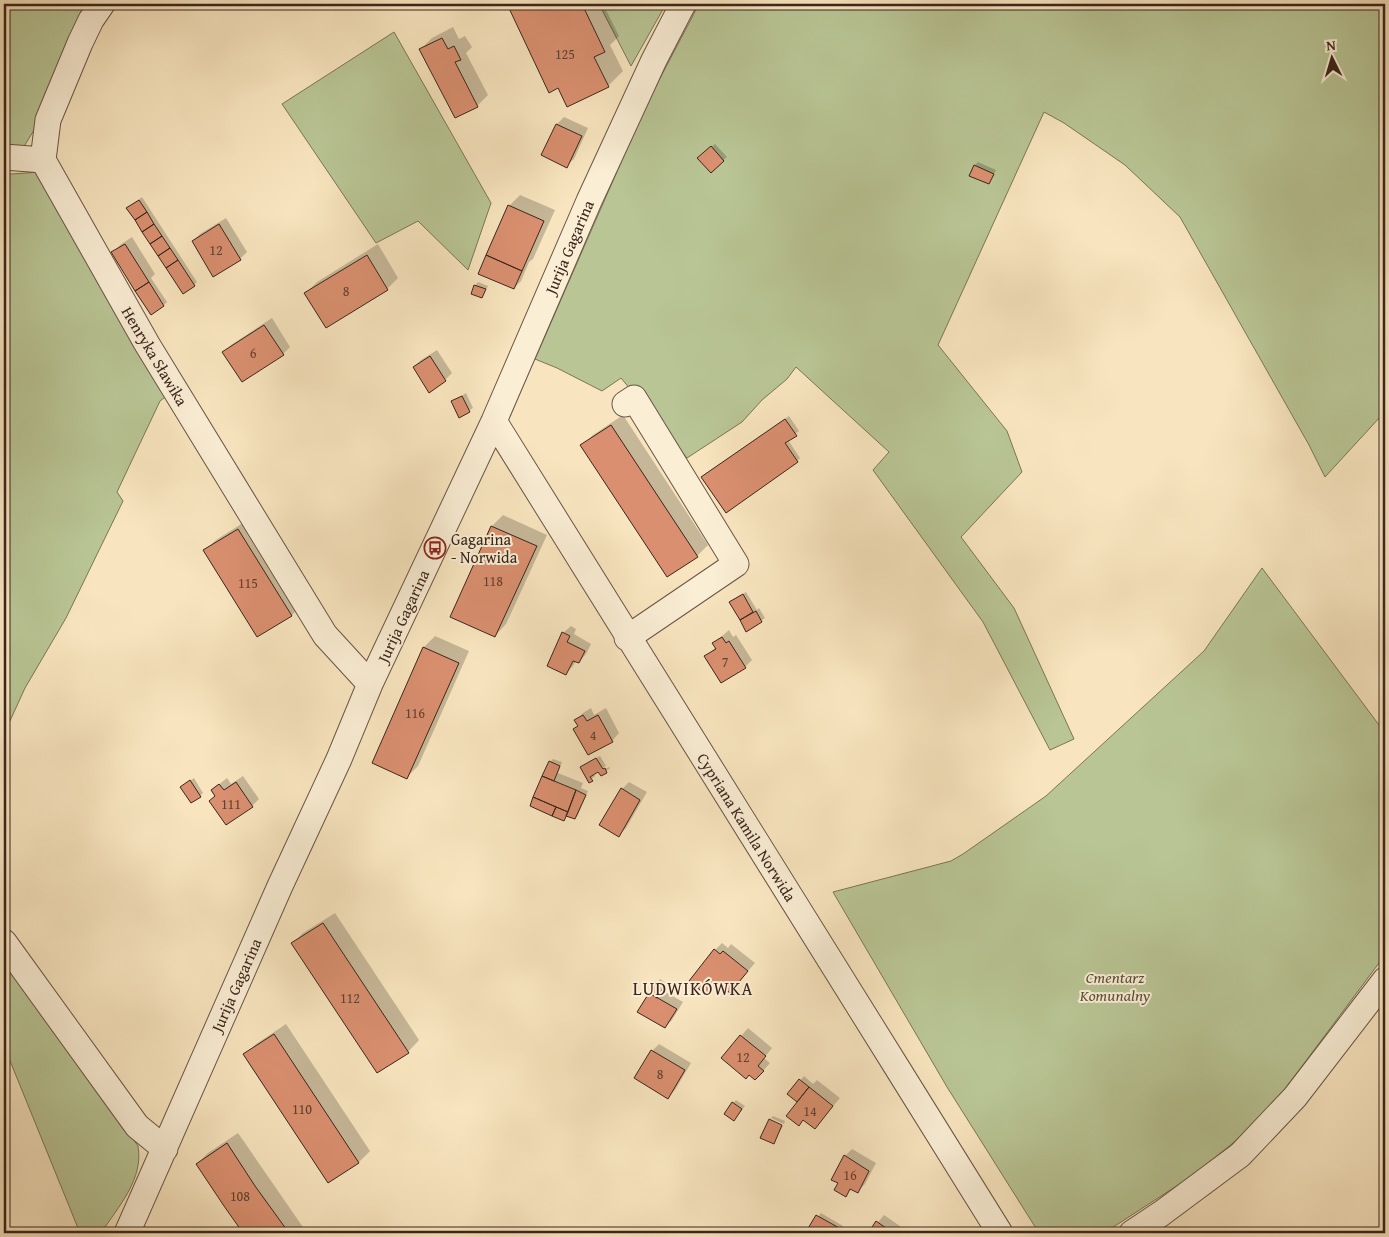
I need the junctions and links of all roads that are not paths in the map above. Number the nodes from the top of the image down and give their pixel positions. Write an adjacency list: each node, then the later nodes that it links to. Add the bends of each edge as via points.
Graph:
1 (102, 4): 4 (street, via 80,43 48,120)
2 (683, 4): 6 (street, Jurija Gagarina, via 589,200)
3 (4, 157): 4 (street)
4 (43, 160): 8 (street, Henryka Sławika, via 148,344 325,635)
5 (625, 404): 7 (street, via 634,398 736,564)
6 (494, 421): 7 (street, Cypriana Kamila Norwida); 8 (street, Jurija Gagarina)
7 (627, 638): 13 (street, Cypriana Kamila Norwida)
8 (370, 684): 11 (street, Jurija Gagarina)
9 (4, 942): 11 (street, via 136,1126)
10 (1385, 980): 14 (street, via 1295,1097 1240,1155)
11 (164, 1149): 12 (street, Jurija Gagarina)
12 (127, 1233)
13 (1000, 1233)
14 (1132, 1233)

